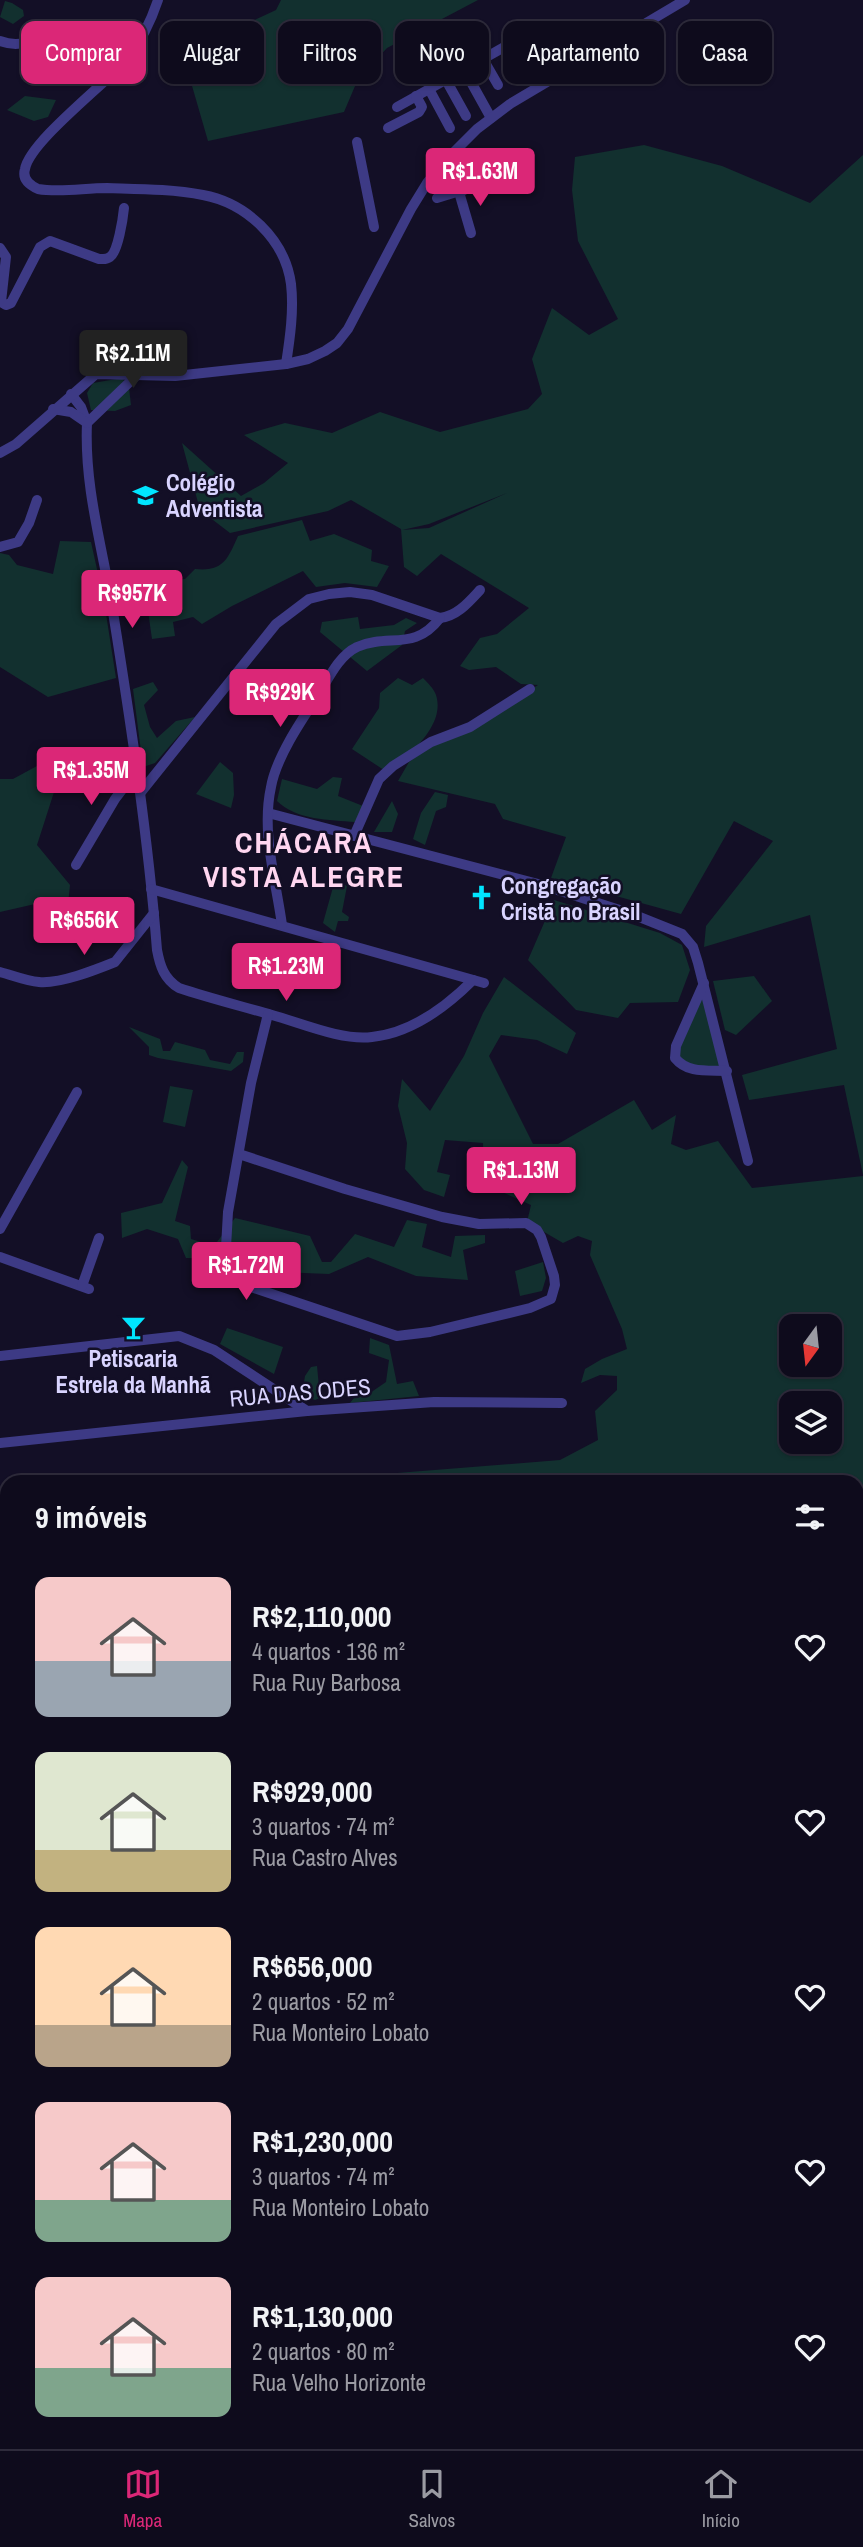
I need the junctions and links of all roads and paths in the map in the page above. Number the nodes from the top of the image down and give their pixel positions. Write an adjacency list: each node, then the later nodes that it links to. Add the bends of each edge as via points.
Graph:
1 (158, 0): 27 (street, via 146,31 128,58 35,149 24,176 38,189 186,192 244,211 269,235 289,274 292,311)
2 (685, 0): 14 (street)
3 (0, 41): 4 (street)
4 (21, 44)
5 (489, 69): 9 (street)
6 (438, 84): 10 (street)
7 (448, 84): 13 (street)
8 (472, 84): 14 (street)
9 (498, 85)
10 (429, 89): 11 (street); 16 (street)
11 (416, 96): 12 (street); 15 (street, via 422,107 419,112)
12 (397, 107)
13 (466, 116)
14 (491, 118): 27 (street, via 427,183 348,330 337,343 308,359)
15 (388, 128)
16 (450, 128)
17 (357, 142): 23 (street)
18 (457, 169): 20 (street)
19 (518, 173): 20 (street)
20 (461, 191): 21 (street); 24 (street)
21 (442, 194)
22 (124, 208): 26 (street, via 113,255 99,259 50,241 40,247 11,303)
23 (374, 227)
24 (471, 233)
25 (0, 248): 26 (street, via 6,257)
26 (2, 309)
27 (286, 364): 28 (street)
28 (135, 377): 29 (street, via 96,374); 31 (street)
29 (71, 394): 30 (street); 31 (street)
30 (53, 409): 31 (street, via 71,412); 32 (street)
31 (87, 423): 38 (street, via 90,494)
32 (0, 453)
33 (37, 500): 34 (street, via 18,542)
34 (0, 547)
35 (480, 590): 36 (street, via 458,611)
36 (440, 618): 39 (street, via 372,595 350,592 309,599 276,624); 40 (street, via 416,638 372,643 347,653 282,757 270,788)
37 (530, 689): 41 (street, via 470,727 430,742 393,766 379,779)
38 (138, 769): 39 (street); 42 (street)
39 (141, 792): 43 (street)
40 (268, 813): 41 (street); 45 (street)
41 (354, 836): 47 (street, via 542,885 675,929 693,947)
42 (76, 865)
43 (151, 890): 44 (street); 45 (street)
44 (154, 914): 46 (street, via 116,962 43,982); 48 (street, via 161,969 172,984)
45 (282, 925): 48 (street, via 478,981 426,1018 372,1037 324,1031)
46 (0, 972)
47 (704, 983): 49 (street); 49 (street, via 675,1058 689,1069)
48 (268, 1014): 51 (street)
49 (727, 1071): 52 (street)
50 (77, 1092): 53 (street)
51 (240, 1154): 51 (street, via 224,1251 225,1265 242,1284 397,1336 530,1308 553,1296 555,1276 547,1250 537,1230 526,1223 479,1224 431,1214)
52 (748, 1161)
53 (0, 1228)
54 (99, 1238): 55 (street, via 85,1288)
55 (0, 1257)
56 (0, 1356): 58 (street, via 179,1336 214,1350)
57 (562, 1403): 58 (street, RUA DAS ODES, via 434,1402)
58 (307, 1411): 59 (street, RUA DAS ODES)
59 (0, 1443)

